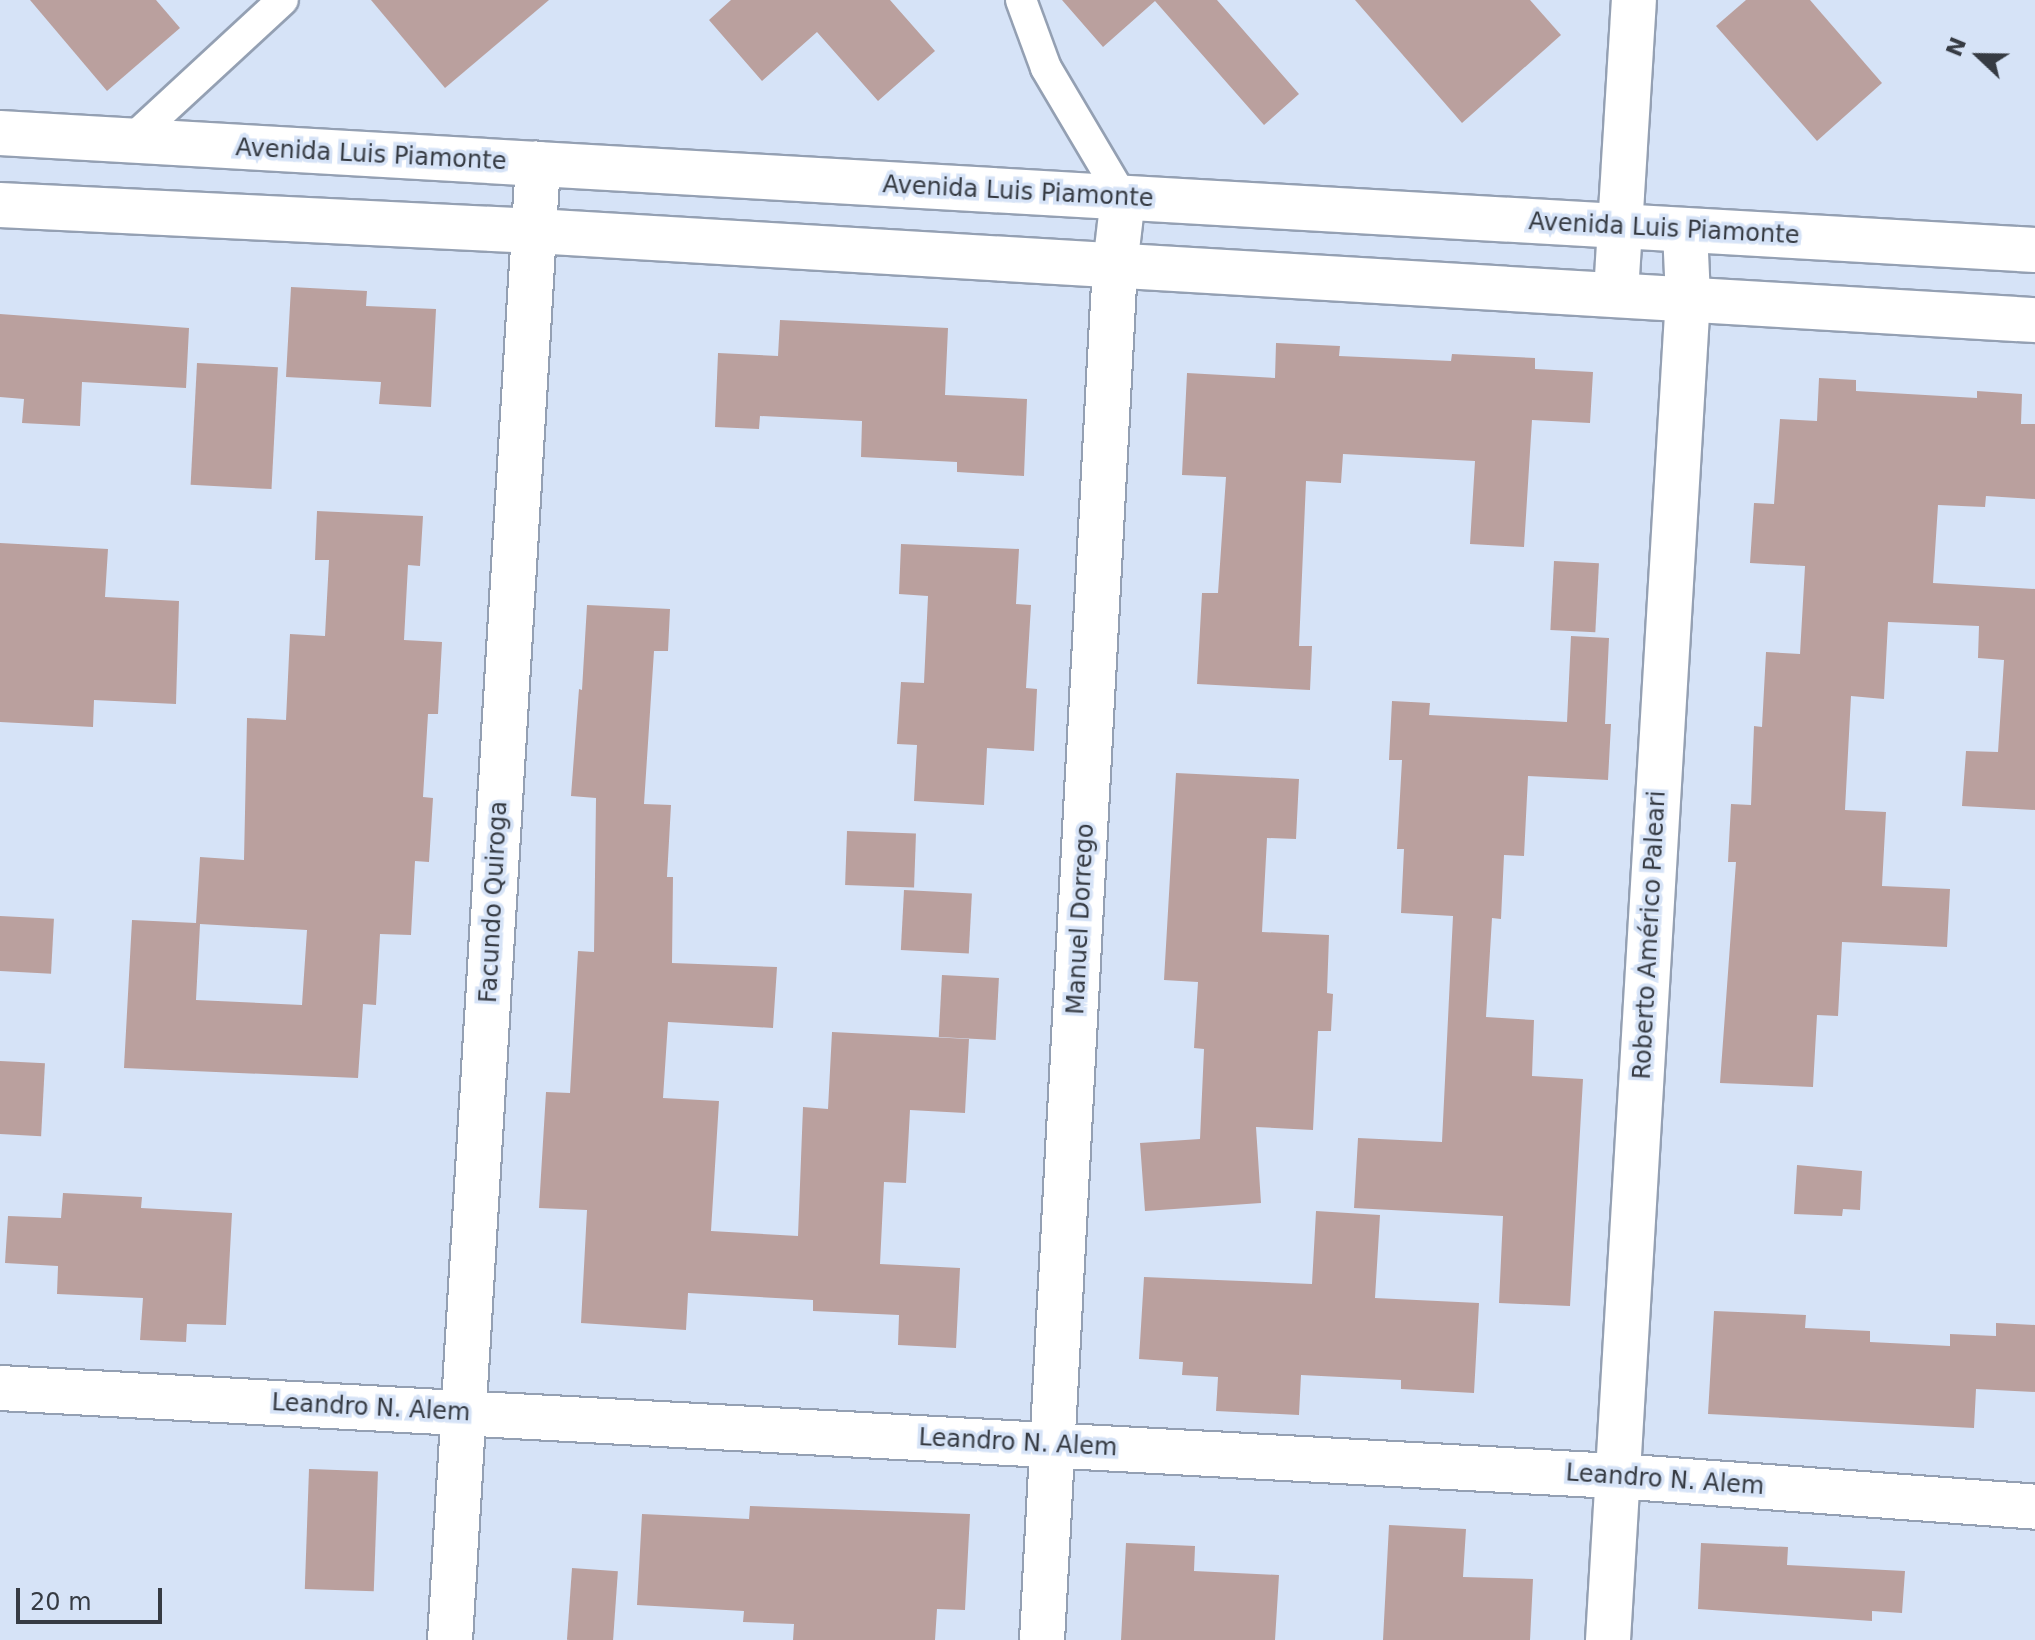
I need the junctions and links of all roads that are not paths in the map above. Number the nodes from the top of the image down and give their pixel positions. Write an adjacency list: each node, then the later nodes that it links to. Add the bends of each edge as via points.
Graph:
1 (283, 0): 5 (lane)
2 (1021, 0): 7 (lane, via 1046,68)
3 (1634, 0): 9 (street)
4 (0, 133): 5 (street, Avenida Luis Piamonte)
5 (130, 141): 6 (street, Avenida Luis Piamonte)
6 (538, 164): 7 (street, Avenida Luis Piamonte); 11 (street, Facundo Quiroga)
7 (1123, 198): 9 (street, Avenida Luis Piamonte); 13 (street, Manuel Dorrego)
8 (0, 205): 11 (street)
9 (1620, 226): 10 (street, Avenida Luis Piamonte); 14 (street)
10 (1685, 230): 12 (street, Avenida Luis Piamonte); 15 (street, Roberto Américo Paleari)
11 (535, 231): 13 (street); 18 (street, Facundo Quiroga)
12 (2035, 250)
13 (1115, 266): 14 (street); 19 (street, Manuel Dorrego)
14 (1616, 293): 15 (street)
15 (1688, 297): 16 (street); 20 (street, Roberto Américo Paleari)
16 (2035, 320)
17 (0, 1388): 18 (street, Leandro N. Alem)
18 (463, 1413): 19 (street, Leandro N. Alem); 22 (street, Facundo Quiroga)
19 (1053, 1445): 20 (street, Leandro N. Alem); 23 (street, Manuel Dorrego)
20 (1617, 1476): 21 (street, Leandro N. Alem); 24 (street, Roberto Américo Paleari)
21 (2035, 1507)
22 (450, 1640)
23 (1042, 1640)
24 (1608, 1640)

